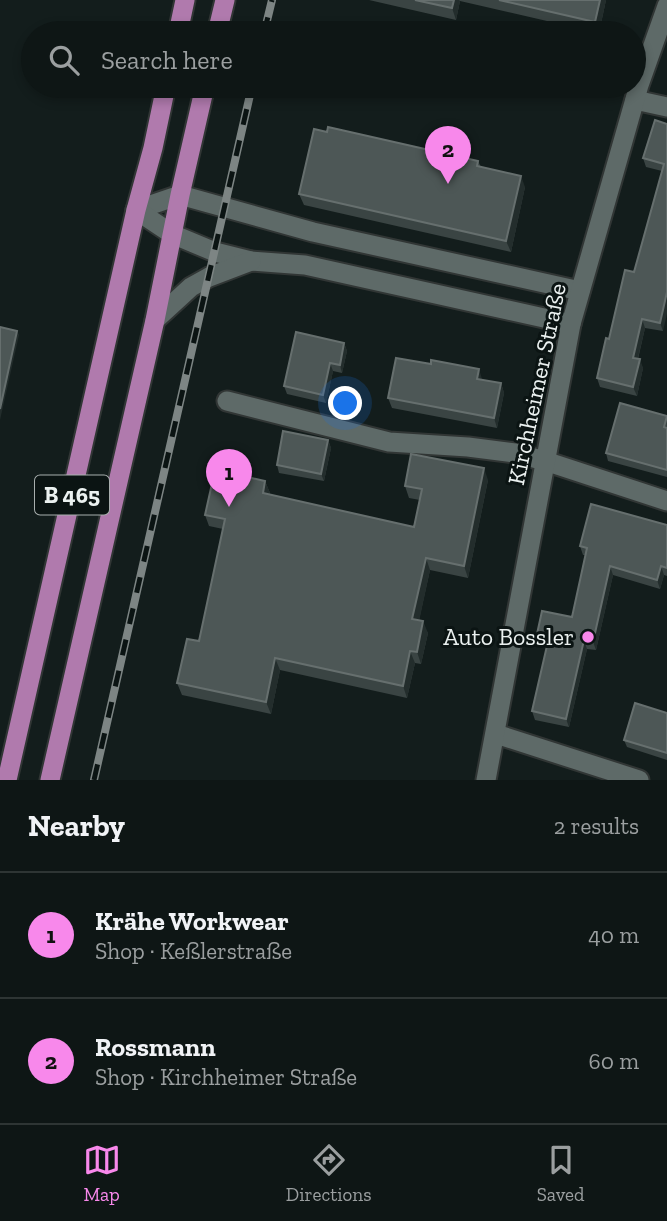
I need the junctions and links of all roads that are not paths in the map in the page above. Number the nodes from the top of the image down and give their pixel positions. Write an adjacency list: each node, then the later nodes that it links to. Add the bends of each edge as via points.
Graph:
1 (185, 0): 4 (main road)
2 (225, 0): 5 (main road)
3 (667, 6): 6 (street, Kirchheimer Straße)
4 (181, 21)
5 (220, 21)
6 (646, 65)
7 (163, 98): 12 (main road, B 465)
8 (202, 98): 11 (main road, B 465)
9 (635, 100): 10 (street); 15 (street, Kirchheimer Straße)
10 (667, 107)
11 (180, 195): 12 (street); 13 (main road, B 465); 15 (street, via 313,232)
12 (136, 210): 13 (street); 22 (main road, B 465)
13 (173, 234): 14 (street); 16 (main road, B 465)
14 (251, 261): 16 (street, via 191,287); 17 (street, via 305,265)
15 (580, 291): 17 (street, Kirchheimer Straße)
16 (155, 320): 23 (main road, B 465)
17 (571, 324): 19 (street, Kirchheimer Straße)
18 (227, 401): 19 (street, via 389,442 468,447)
19 (545, 461): 20 (street); 21 (street, Kirchheimer Straße)
20 (667, 501)
21 (496, 734): 24 (street, Kirchheimer Straße); 25 (street)
22 (7, 780)
23 (50, 780)
24 (486, 780)
25 (639, 780)

